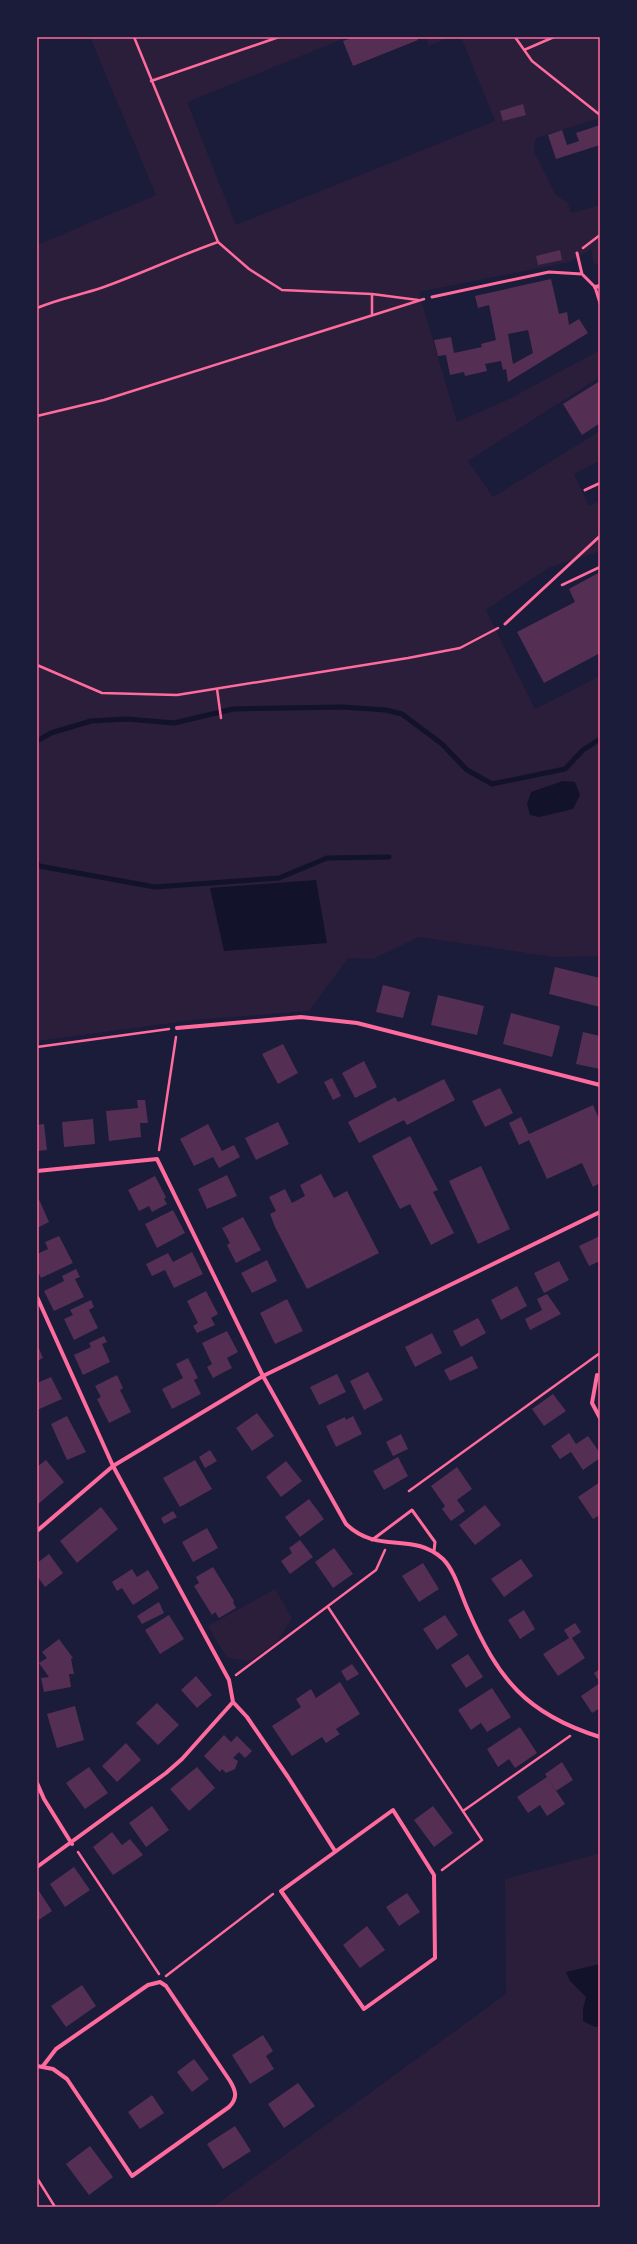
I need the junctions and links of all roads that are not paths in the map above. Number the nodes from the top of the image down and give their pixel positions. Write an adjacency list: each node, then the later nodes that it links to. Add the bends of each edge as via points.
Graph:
1 (577, 253): 2 (lane)
2 (582, 274): 3 (lane); 4 (lane, via 550,272)
3 (598, 286): 5 (lane)
4 (432, 297)
5 (600, 303)
6 (600, 483): 7 (lane)
7 (585, 490)
8 (600, 536): 9 (lane)
9 (505, 624)
10 (177, 1028): 11 (street, via 301,1017 358,1023)
11 (600, 1085)
12 (37, 1171): 16 (street, via 157,1159)
13 (600, 1212): 16 (street)
14 (37, 1297): 18 (street)
15 (597, 1375): 17 (street, via 592,1403)
16 (263, 1376): 18 (street); 20 (street, via 343,1520 358,1534)
17 (600, 1418)
18 (114, 1466): 19 (street); 22 (street, via 229,1680)
19 (37, 1531)
20 (372, 1540): 21 (street, via 415,1545); 21 (lane, via 412,1510 435,1542)
21 (434, 1551): 23 (street, via 448,1565 479,1636 500,1672 524,1699 541,1711 579,1730)
22 (233, 1702): 25 (street, via 166,1774); 26 (street, via 247,1716)
23 (600, 1737)
24 (37, 1784): 25 (street)
25 (72, 1844): 27 (street)
26 (335, 1851): 26 (street, via 281,1891 364,2009 435,1958 434,1875 393,1810)
27 (37, 1867)
28 (37, 2066): 29 (street)
29 (43, 2066): 29 (street, via 56,2049 148,1985 160,1982 166,1986 233,2086 235,2098 229,2107 132,2176 71,2084 58,2072)

